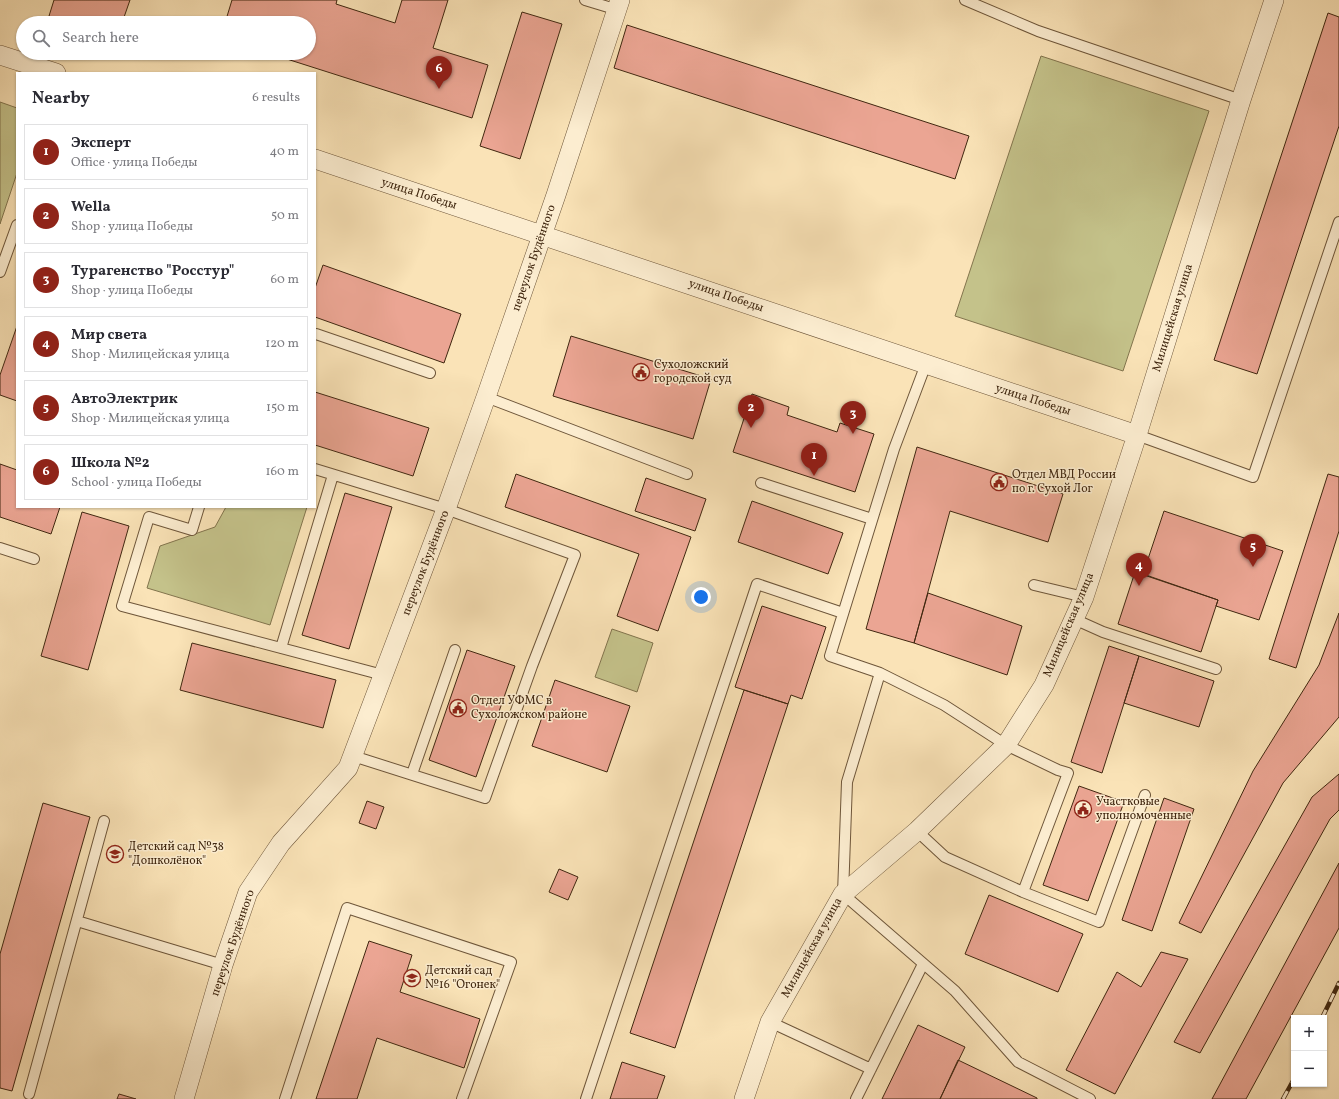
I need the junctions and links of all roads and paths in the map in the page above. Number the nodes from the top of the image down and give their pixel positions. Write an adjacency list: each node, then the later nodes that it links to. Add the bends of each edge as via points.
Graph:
1 (585, 0): 4 (lane)
2 (965, 0): 9 (lane, via 1038,31)
3 (1274, 0): 9 (street, Милицейская улица)
4 (619, 5): 13 (street, переулок Будённого)
5 (0, 54): 6 (street)
6 (16, 59)
7 (18, 60): 8 (street)
8 (53, 72)
9 (1242, 100): 20 (street, Милицейская улица)
10 (316, 159): 13 (street, улица Победы)
11 (1339, 222): 20 (lane, via 1254,477)
12 (16, 227): 14 (lane)
13 (542, 234): 17 (street, улица Победы); 19 (street, переулок Будённого)
14 (3, 255): 15 (lane)
15 (0, 272)
16 (316, 334): 18 (lane)
17 (926, 364): 20 (street, улица Победы); 27 (lane, via 894,449)
18 (430, 373)
19 (486, 397): 22 (lane); 26 (street, переулок Будённого)
20 (1136, 435): 31 (street, Милицейская улица)
21 (316, 469): 23 (lane)
22 (687, 474)
23 (333, 475): 26 (lane); 34 (lane)
24 (762, 483): 27 (lane)
25 (199, 508): 34 (lane, via 192,530 149,517 122,606)
26 (446, 509): 38 (street, переулок Будённого); 41 (lane, via 575,555 485,798)
27 (872, 519): 32 (lane)
28 (0, 548): 29 (lane)
29 (34, 559)
30 (1034, 585): 31 (lane)
31 (1084, 597): 33 (street, Милицейская улица)
32 (843, 613): 37 (lane, via 830,656); 56 (lane, via 757,584)
33 (1074, 619): 36 (lane, via 1103,632); 39 (street, Милицейская улица, via 1044,685)
34 (281, 648): 38 (lane)
35 (455, 650): 41 (lane)
36 (1216, 669)
37 (880, 673): 39 (lane, via 944,705); 46 (lane, via 847,782)
38 (383, 675): 40 (street, переулок Будённого)
39 (1006, 745): 44 (street, Милицейская улица); 45 (lane, via 1068,773)
40 (353, 756): 41 (lane); 49 (street, переулок Будённого, via 348,768 281,843 248,892)
41 (412, 774)
42 (1145, 795): 45 (lane, via 1099,922)
43 (104, 821): 47 (lane)
44 (917, 831): 45 (lane, via 945,857); 46 (street, Милицейская улица)
45 (1023, 892)
46 (843, 894): 48 (lane); 50 (street, Милицейская улица)
47 (77, 921): 49 (lane); 52 (lane)
48 (924, 964): 51 (lane); 59 (lane, via 955,991 1018,1062)
49 (223, 965): 53 (street, переулок Будённого)
50 (770, 1022): 51 (lane); 57 (street, Милицейская улица)
51 (871, 1069): 58 (lane)
52 (29, 1094)
53 (184, 1099)
54 (285, 1099): 55 (lane, via 347,908 511,962)
55 (462, 1099)
56 (586, 1099)
57 (744, 1099)
58 (856, 1099)
59 (1090, 1099)

